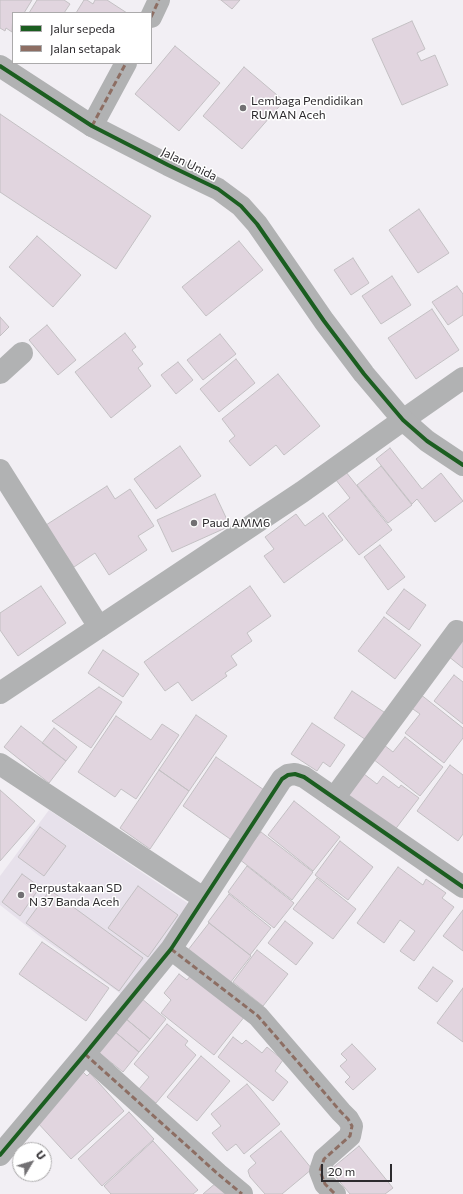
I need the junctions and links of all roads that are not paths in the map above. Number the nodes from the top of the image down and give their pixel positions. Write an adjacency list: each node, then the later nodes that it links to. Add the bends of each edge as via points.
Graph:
1 (159, 0): 2 (street)
2 (152, 15)
3 (125, 64): 5 (street)
4 (0, 66): 5 (street, Jalan Unida)
5 (92, 126): 9 (street, Jalan Unida, via 218,189 240,206 257,224 337,338)
6 (22, 353): 7 (street)
7 (0, 373)
8 (463, 378): 9 (street)
9 (403, 420): 10 (street, Jalan Unida, via 426,441); 12 (street, via 302,492)
10 (463, 465)
11 (0, 470): 12 (street)
12 (100, 626): 14 (street)
13 (457, 631): 16 (street)
14 (0, 693)
15 (0, 764): 18 (street)
16 (334, 798): 17 (street); 18 (street, via 304,777 295,774 282,779)
17 (463, 887)
18 (204, 898): 19 (street)
19 (171, 948): 20 (street); 23 (street, via 258,1016 348,1119 352,1126 350,1136 324,1158 320,1171 325,1184)
20 (85, 1054): 21 (street); 22 (street)
21 (0, 1155)
22 (242, 1194)
23 (335, 1194)

